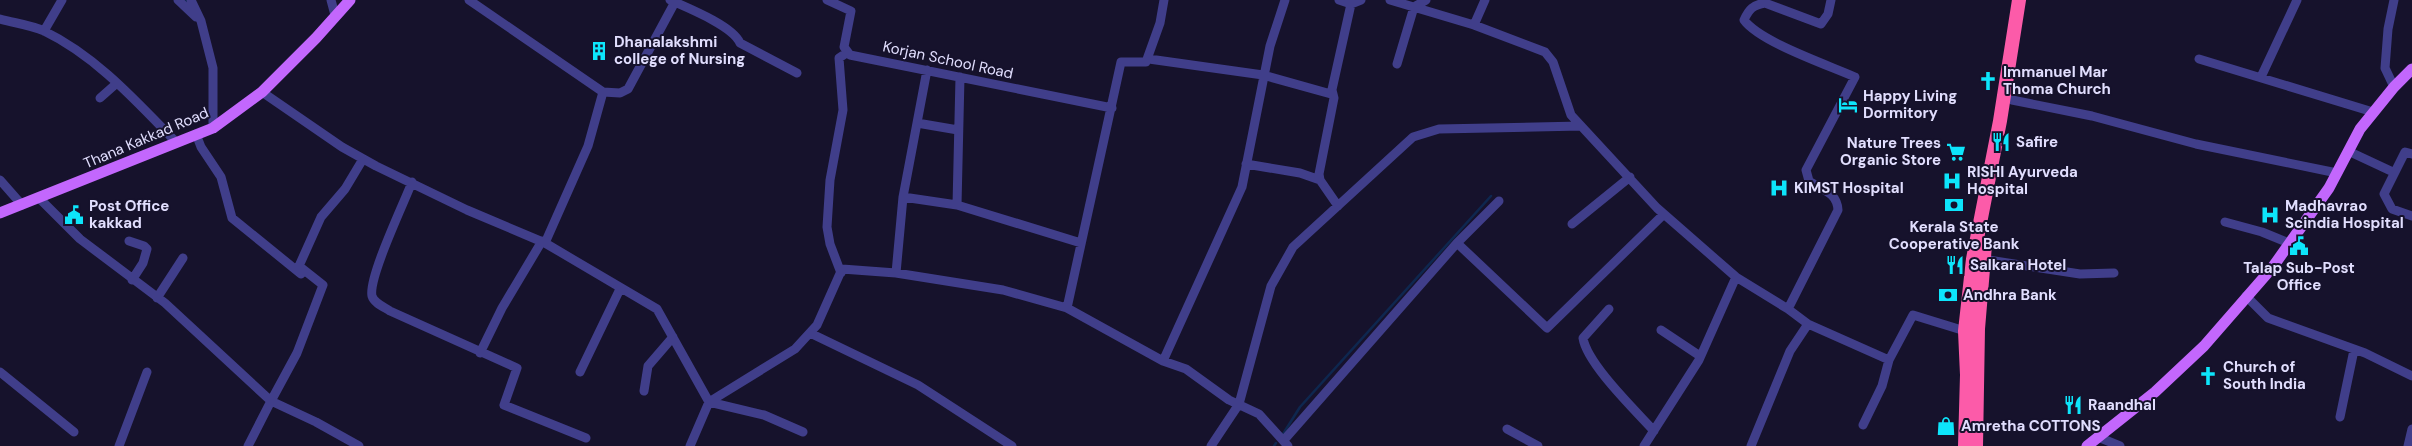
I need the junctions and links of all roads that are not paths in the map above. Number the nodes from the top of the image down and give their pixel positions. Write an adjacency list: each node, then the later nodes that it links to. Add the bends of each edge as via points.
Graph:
1 (62, 0): 27 (street)
2 (178, 0): 25 (street)
3 (191, 0): 25 (street)
4 (331, 0): 23 (street)
5 (350, 0): 23 (main road, Thana Kakkad Road)
6 (469, 0): 42 (street)
7 (827, 0): 33 (street, Korjan School Road, via 851,11 844,47 850,55)
8 (1164, 0): 29 (street)
9 (1285, 0): 35 (street)
10 (1340, 0): 21 (street)
11 (1361, 0): 21 (street)
12 (1390, 0): 22 (street)
13 (1426, 0): 22 (street)
14 (1485, 0): 26 (street)
15 (1831, 0): 91 (street, via 1828,14 1821,24 1765,3 1756,4 1748,10 1744,20 1749,27 1792,50 1855,77 1806,170 1809,181 1834,195 1838,210)
16 (2019, 0): 95 (highway, via 1973,259)
17 (2026, 0): 44 (highway)
18 (2297, 0): 37 (street)
19 (2394, 0): 39 (street, via 2385,68)
20 (674, 1): 34 (street, via 737,36 740,43); 42 (street, via 628,89 620,93)
21 (1351, 4): 40 (street)
22 (1414, 7): 26 (street); 31 (street)
23 (335, 15): 41 (main road, Thana Kakkad Road)
24 (0, 19): 27 (street)
25 (201, 21): 49 (street, via 214,68)
26 (1474, 25): 48 (street, via 1545,52 1554,62 1571,115)
27 (44, 31): 38 (street, via 69,45)
28 (845, 54): 82 (street, via 839,58 843,110 830,180 827,227)
29 (1149, 59): 35 (street); 45 (street, via 1146,62 1121,62)
30 (2199, 59): 37 (street)
31 (1396, 64)
32 (2412, 69): 39 (main road)
33 (927, 70): 36 (street, Korjan School Road); 47 (street)
34 (797, 73)
35 (1263, 75): 40 (street, via 1331,94); 56 (street)
36 (960, 77): 45 (street, Korjan School Road); 50 (street)
37 (2261, 77): 46 (street)
38 (117, 83): 43 (street); 52 (street)
39 (2394, 87): 46 (main road)
40 (1332, 90): 61 (street, via 1334,98)
41 (262, 92): 49 (main road, Thana Kakkad Road); 55 (street)
42 (603, 92): 75 (street, via 588,146)
43 (100, 98)
44 (2012, 100): 58 (street, via 2092,116 2196,144); 80 (highway)
45 (1112, 108): 76 (street)
46 (2373, 112): 53 (main road)
47 (917, 123): 50 (street); 63 (street)
48 (1581, 126): 59 (street); 68 (street, via 1439,129 1413,137)
49 (213, 128): 51 (main road, Thana Kakkad Road)
50 (958, 130): 67 (street)
51 (196, 134): 52 (main road, Thana Kakkad Road); 81 (street, via 222,177 232,218 301,274)
52 (176, 142): 64 (main road, Thana Kakkad Road)
53 (2348, 151): 57 (street); 58 (main road)
54 (2412, 154): 57 (street, via 2405,152)
55 (363, 159): 62 (street); 81 (street, via 345,189 321,217)
56 (1246, 164): 61 (street, via 1300,173); 102 (street, via 1242,187)
57 (2393, 172): 71 (street, via 2384,194 2392,209)
58 (2337, 173): 78 (main road)
59 (1630, 177): 70 (street); 73 (street)
60 (0, 180): 66 (street)
61 (1320, 180): 68 (street)
62 (412, 182): 75 (street, via 467,210); 99 (street, via 376,276 374,301)
63 (903, 197): 67 (street); 83 (street)
64 (40, 199): 66 (main road, Thana Kakkad Road); 86 (street, via 80,239)
65 (1499, 201): 77 (street)
66 (22, 205): 69 (main road, Thana Kakkad Road)
67 (956, 206): 76 (street)
68 (1338, 206): 111 (street, via 1293,247 1271,286)
69 (0, 213)
70 (1664, 214): 77 (street, via 1547,328); 85 (street)
71 (2412, 216)
72 (2225, 222): 78 (street)
73 (1572, 224)
74 (129, 241): 86 (street, via 147,249)
75 (544, 242): 87 (street); 99 (street, via 502,308)
76 (1081, 243): 90 (street)
77 (1457, 243): 121 (street)
78 (2288, 243): 88 (main road, via 2272,268)
79 (183, 258): 89 (street)
80 (1982, 259): 84 (street, via 2080,274); 106 (highway)
81 (299, 266): 109 (street, via 323,285 297,353)
82 (841, 273): 83 (street, via 842,269); 96 (street, via 817,325)
83 (896, 273): 90 (street, via 1003,290)
84 (2114, 273)
85 (1736, 277): 91 (street); 100 (street)
86 (132, 280): 89 (street)
87 (620, 289): 97 (street, via 657,310); 105 (street)
88 (2246, 296): 98 (street, via 2268,318); 120 (main road, via 2204,346 2155,392)
89 (157, 298): 109 (street)
90 (1067, 308): 102 (street)
91 (1788, 308): 93 (street)
92 (1609, 309): 118 (street, via 1583,338 1584,346 1611,384)
93 (1808, 324): 101 (street); 130 (street, via 1790,351)
94 (1661, 330): 100 (street)
95 (1965, 331): 101 (street, via 1913,315); 106 (highway)
96 (810, 333): 110 (street, via 795,349); 126 (street, via 918,385)
97 (673, 337): 108 (street, via 648,366); 110 (street)
98 (2354, 350): 107 (street); 112 (street)
99 (480, 353): 119 (street, via 517,368 504,405)
100 (1700, 356): 118 (street)
101 (1889, 360): 113 (street, via 1882,386)
102 (1163, 361): 111 (street, via 1186,369)
103 (0, 372): 116 (street)
104 (148, 372): 122 (street)
105 (580, 372)
106 (1972, 375): 131 (highway); 132 (highway)
107 (2412, 376)
108 (644, 391)
109 (271, 401): 123 (street); 124 (street)
110 (709, 402): 117 (street, via 764,415); 125 (street)
111 (1239, 404): 121 (street, via 1259,414); 127 (street)
112 (2340, 417)
113 (1863, 425)
114 (1506, 429): 128 (street)
115 (2412, 429): 135 (street)
116 (74, 432)
117 (802, 432)
118 (1654, 432): 129 (street)
119 (586, 438)
120 (2098, 438): 133 (main road); 134 (street)
121 (1286, 443)
122 (119, 446)
123 (248, 446)
124 (359, 446)
125 (690, 446)
126 (1012, 446)
127 (1211, 446)
128 (1538, 446)
129 (1644, 446)
130 (1751, 446)
131 (1965, 446)
132 (1976, 446)
133 (2087, 446)
134 (2120, 446)
135 (2408, 446)

